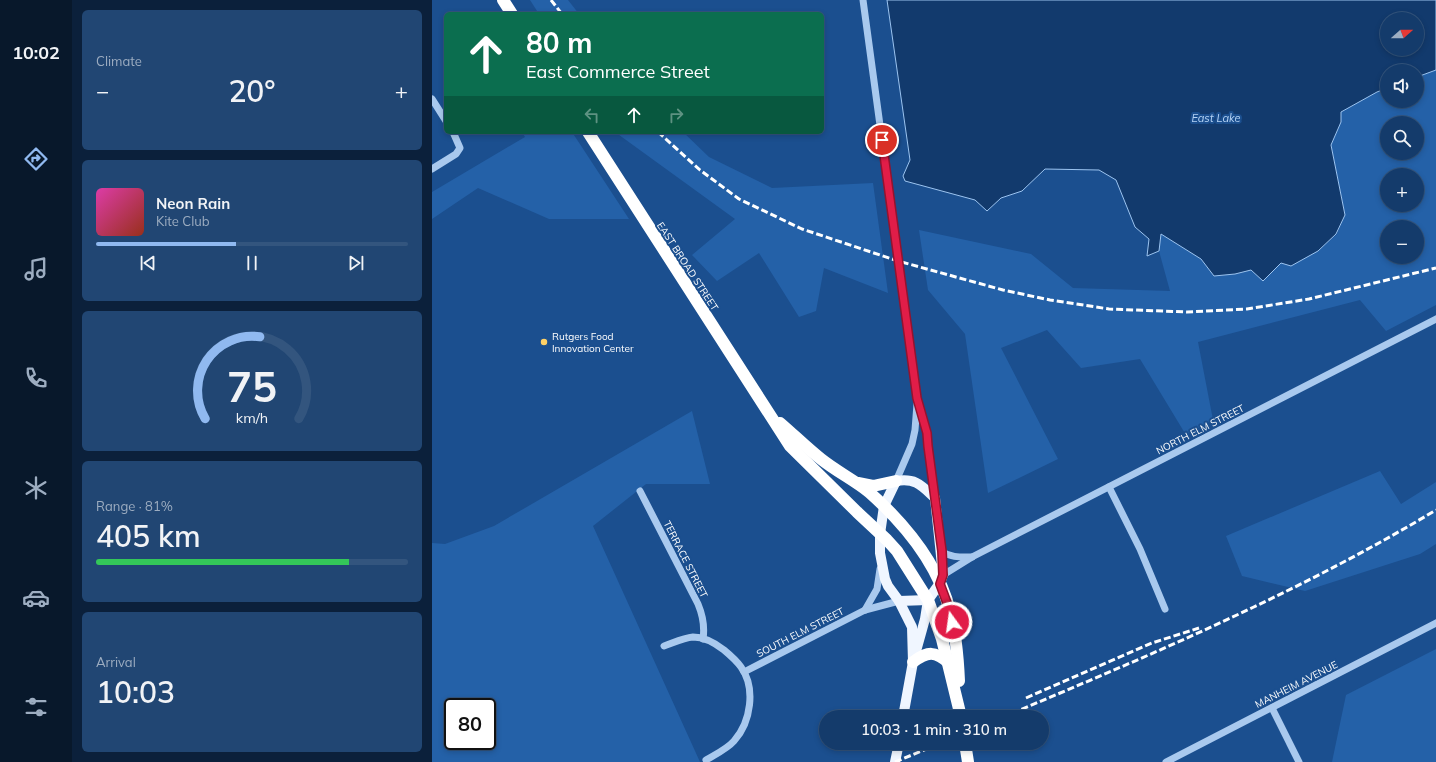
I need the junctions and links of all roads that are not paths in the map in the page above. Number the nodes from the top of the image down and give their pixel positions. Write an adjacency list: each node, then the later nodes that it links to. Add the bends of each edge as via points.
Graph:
1 (503, 0): 3 (highway)
2 (863, 0): 10 (street)
3 (511, 12)
4 (432, 98): 5 (street)
5 (444, 118)
6 (454, 134): 8 (street, via 460,148 456,154)
7 (589, 134): 11 (highway, EAST BROAD STREET)
8 (432, 170)
9 (1436, 319): 16 (street, NORTH ELM STREET)
10 (917, 398): 13 (street, via 912,444); 18 (street, via 927,433)
11 (769, 413): 12 (highway, EAST BROAD STREET); 15 (highway, EAST BROAD STREET, via 790,446)
12 (841, 474): 14 (highway, EAST BROAD STREET); 15 (highway)
13 (896, 481): 14 (highway, via 872,486); 18 (main road, via 917,482); 19 (main road)
14 (854, 482): 19 (highway, EAST BROAD STREET)
15 (831, 486): 20 (highway, EAST BROAD STREET)
16 (1109, 487): 23 (street, NORTH ELM STREET); 27 (street, via 1140,549)
17 (640, 491): 30 (street, TERRACE STREET, via 702,613)
18 (935, 498): 21 (main road)
19 (884, 506): 20 (main road); 24 (highway, EAST BROAD STREET)
20 (880, 534): 22 (main road); 25 (highway, EAST BROAD STREET, via 897,552)
21 (942, 551): 23 (street, via 955,558); 24 (main road)
22 (880, 553): 26 (main road, via 885,580); 28 (street, via 878,583)
23 (972, 557): 24 (street, NORTH ELM STREET)
24 (942, 579): 25 (main road); 38 (highway, EAST BROAD STREET, via 954,633)
25 (928, 600): 26 (main road); 32 (main road); 33 (highway, EAST BROAD STREET)
26 (899, 601): 28 (street, SOUTH ELM STREET); 32 (main road, via 912,627)
27 (1165, 609)
28 (865, 610): 34 (street, SOUTH ELM STREET)
29 (1436, 623): 35 (street, MANHEIM AVENUE)
30 (704, 639): 31 (street, via 694,637); 34 (street, via 724,650)
31 (664, 646)
32 (913, 662): 33 (highway, via 921,656 934,654); 36 (main road)
33 (949, 663): 37 (highway, EAST BROAD STREET)
34 (744, 672): 41 (street, via 750,697 747,718 735,741)
35 (1272, 708): 44 (street, MANHEIM AVENUE); 45 (street)
36 (904, 710)
37 (959, 710)
38 (961, 710)
39 (897, 750): 42 (main road)
40 (966, 750): 43 (highway)
41 (706, 760)
42 (895, 762)
43 (968, 762)
44 (1166, 762)
45 (1299, 762)

